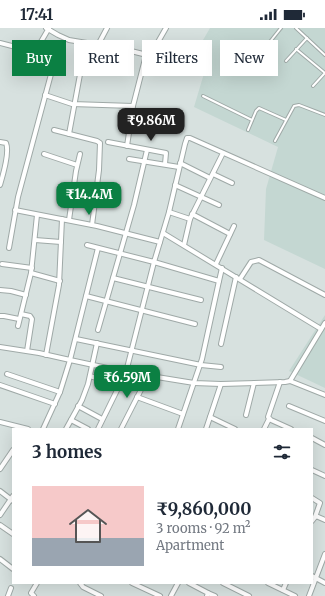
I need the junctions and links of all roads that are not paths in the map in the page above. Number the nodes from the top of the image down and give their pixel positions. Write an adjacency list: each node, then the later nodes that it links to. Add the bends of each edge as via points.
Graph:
1 (48, 28): 7 (street); 11 (street)
2 (107, 28): 8 (street)
3 (166, 28): 9 (street)
4 (282, 28): 10 (lane)
5 (296, 28): 6 (lane)
6 (307, 38): 14 (lane); 15 (lane)
7 (42, 40)
8 (101, 40)
9 (158, 40)
10 (272, 40)
11 (74, 41)
12 (0, 43): 13 (street)
13 (12, 46)
14 (296, 49): 16 (lane); 17 (lane)
15 (325, 55)
16 (286, 61)
17 (325, 73): 21 (lane)
18 (142, 75): 25 (street)
19 (50, 76): 22 (street)
20 (80, 76): 24 (street)
21 (313, 86)
22 (45, 95): 24 (street); 54 (street)
23 (203, 96): 27 (lane)
24 (76, 104): 25 (street); 31 (street)
25 (133, 106): 35 (street)
26 (325, 115): 28 (lane, via 296,105)
27 (252, 120): 28 (lane, via 259,108); 30 (lane)
28 (286, 120): 32 (lane)
29 (54, 130): 31 (street)
30 (248, 130)
31 (69, 134): 60 (street, via 100,143)
32 (275, 141)
33 (0, 142): 45 (street, via 7,145)
34 (108, 142): 35 (street)
35 (127, 146): 36 (street)
36 (148, 150): 41 (street); 42 (street, via 166,153)
37 (223, 152): 44 (street, via 187,138); 46 (street); 52 (street)
38 (44, 154): 43 (street)
39 (80, 154): 43 (street)
40 (129, 159): 41 (street)
41 (145, 161): 42 (street); 62 (street)
42 (165, 164): 44 (street)
43 (77, 165): 59 (street)
44 (180, 165): 47 (street); 50 (street)
45 (2, 169): 49 (street)
46 (213, 174): 47 (street); 48 (street)
47 (210, 178): 51 (street)
48 (232, 183)
49 (0, 184)
50 (175, 185): 51 (street); 55 (street)
51 (201, 197): 53 (street); 57 (street)
52 (325, 198)
53 (219, 205)
54 (15, 210): 56 (street); 70 (street)
55 (169, 212): 57 (street); 63 (street)
56 (37, 215): 58 (street); 65 (street)
57 (191, 216): 64 (street); 69 (street)
58 (62, 219): 59 (street); 66 (street)
59 (69, 220): 60 (street)
60 (92, 225): 62 (street)
61 (234, 226): 64 (street)
62 (126, 233): 67 (street); 72 (street)
63 (163, 233): 67 (street); 69 (street)
64 (230, 234): 75 (street)
65 (35, 240): 66 (street); 76 (street)
66 (61, 242): 81 (street)
67 (160, 242): 73 (street)
68 (87, 245): 71 (street)
69 (184, 245): 75 (street)
70 (9, 248)
71 (98, 248): 72 (street); 87 (street)
72 (120, 254): 73 (street); 79 (street)
73 (154, 262): 82 (street); 83 (street)
74 (2, 264): 76 (street)
75 (216, 264): 77 (street)
76 (32, 268): 78 (street)
77 (222, 268): 80 (street); 82 (street)
78 (31, 273): 81 (street); 85 (street)
79 (113, 278): 83 (street); 89 (street)
80 (238, 278): 86 (street, via 251,262 259,260); 97 (street); 101 (street)
81 (60, 281): 105 (street)
82 (219, 281): 108 (street)
83 (148, 286): 88 (street); 90 (street)
84 (0, 290): 85 (street)
85 (26, 295): 91 (street)
86 (325, 295)
87 (86, 296): 89 (street); 99 (street)
88 (201, 300)
89 (106, 302): 90 (street); 98 (street)
90 (142, 311): 95 (street); 104 (street)
91 (21, 314): 93 (street); 103 (street, via 32,319)
92 (0, 316): 93 (street)
93 (19, 319): 96 (street)
94 (325, 323): 97 (street)
95 (195, 324)
96 (18, 326)
97 (321, 329): 114 (street)
98 (98, 330)
99 (76, 339): 100 (street); 106 (street)
100 (97, 343): 104 (street); 107 (street)
101 (222, 344)
102 (0, 346): 103 (street)
103 (27, 351): 105 (street)
104 (131, 351): 108 (street); 110 (street)
105 (46, 354): 106 (street)
106 (70, 360): 107 (street); 121 (street)
107 (92, 364): 110 (street); 112 (street)
108 (200, 365): 109 (street); 116 (street)
109 (221, 367)
110 (126, 372): 113 (street); 120 (street)
111 (7, 374): 121 (street)
112 (90, 376): 120 (street); 125 (street)
113 (148, 376): 116 (street); 123 (street)
114 (290, 381): 115 (street); 122 (street)
115 (280, 382): 117 (street); 131 (street)
116 (194, 383): 118 (street); 127 (street)
117 (254, 383): 118 (street); 128 (street)
118 (221, 384): 129 (street)
119 (0, 385): 124 (street)
120 (118, 388): 130 (street)
121 (60, 392): 124 (street)
122 (325, 396)
123 (137, 397): 127 (street); 140 (street)
124 (55, 404): 136 (street)
125 (78, 406): 130 (street); 132 (street)
126 (289, 406): 133 (street)
127 (183, 414): 141 (street)
128 (246, 415)
129 (210, 417): 142 (street); 143 (street)
130 (102, 419): 139 (street)
131 (269, 419): 144 (street); 145 (street)
132 (71, 420): 137 (street); 138 (street)
133 (325, 421)
134 (0, 422): 135 (street)
135 (24, 428)
136 (43, 428)
137 (67, 428)
138 (86, 428)
139 (98, 428)
140 (122, 428)
141 (178, 428)
142 (206, 428)
143 (232, 428)
144 (264, 428)
145 (289, 428)
146 (313, 438): 147 (street)
147 (325, 444)
148 (12, 451): 149 (street)
149 (2, 462): 150 (street)
150 (0, 469)
151 (313, 470): 152 (street)
152 (325, 476)
153 (0, 491): 154 (street)
154 (12, 499): 156 (street)
155 (313, 499): 157 (street, via 320,503)
156 (0, 515)
157 (315, 517): 158 (street); 159 (street)
158 (313, 520)
159 (325, 520)
160 (0, 525): 161 (street)
161 (12, 533)
162 (325, 554): 165 (street)
163 (0, 559): 164 (street)
164 (12, 568)
165 (314, 577): 166 (street)
166 (325, 583)
167 (36, 584): 180 (street, via 31,593)
168 (81, 584): 181 (street)
169 (134, 584): 182 (street)
170 (177, 584): 183 (street)
171 (191, 584): 178 (street)
172 (225, 584): 185 (street)
173 (270, 584): 177 (street)
174 (286, 584): 177 (street)
175 (312, 584): 187 (street)
176 (11, 588): 179 (street)
177 (283, 590): 186 (street)
178 (208, 594): 184 (street)
179 (8, 596)
180 (34, 596)
181 (101, 596)
182 (160, 596)
183 (171, 596)
184 (215, 596)
185 (249, 596)
186 (295, 596)
187 (309, 596)

